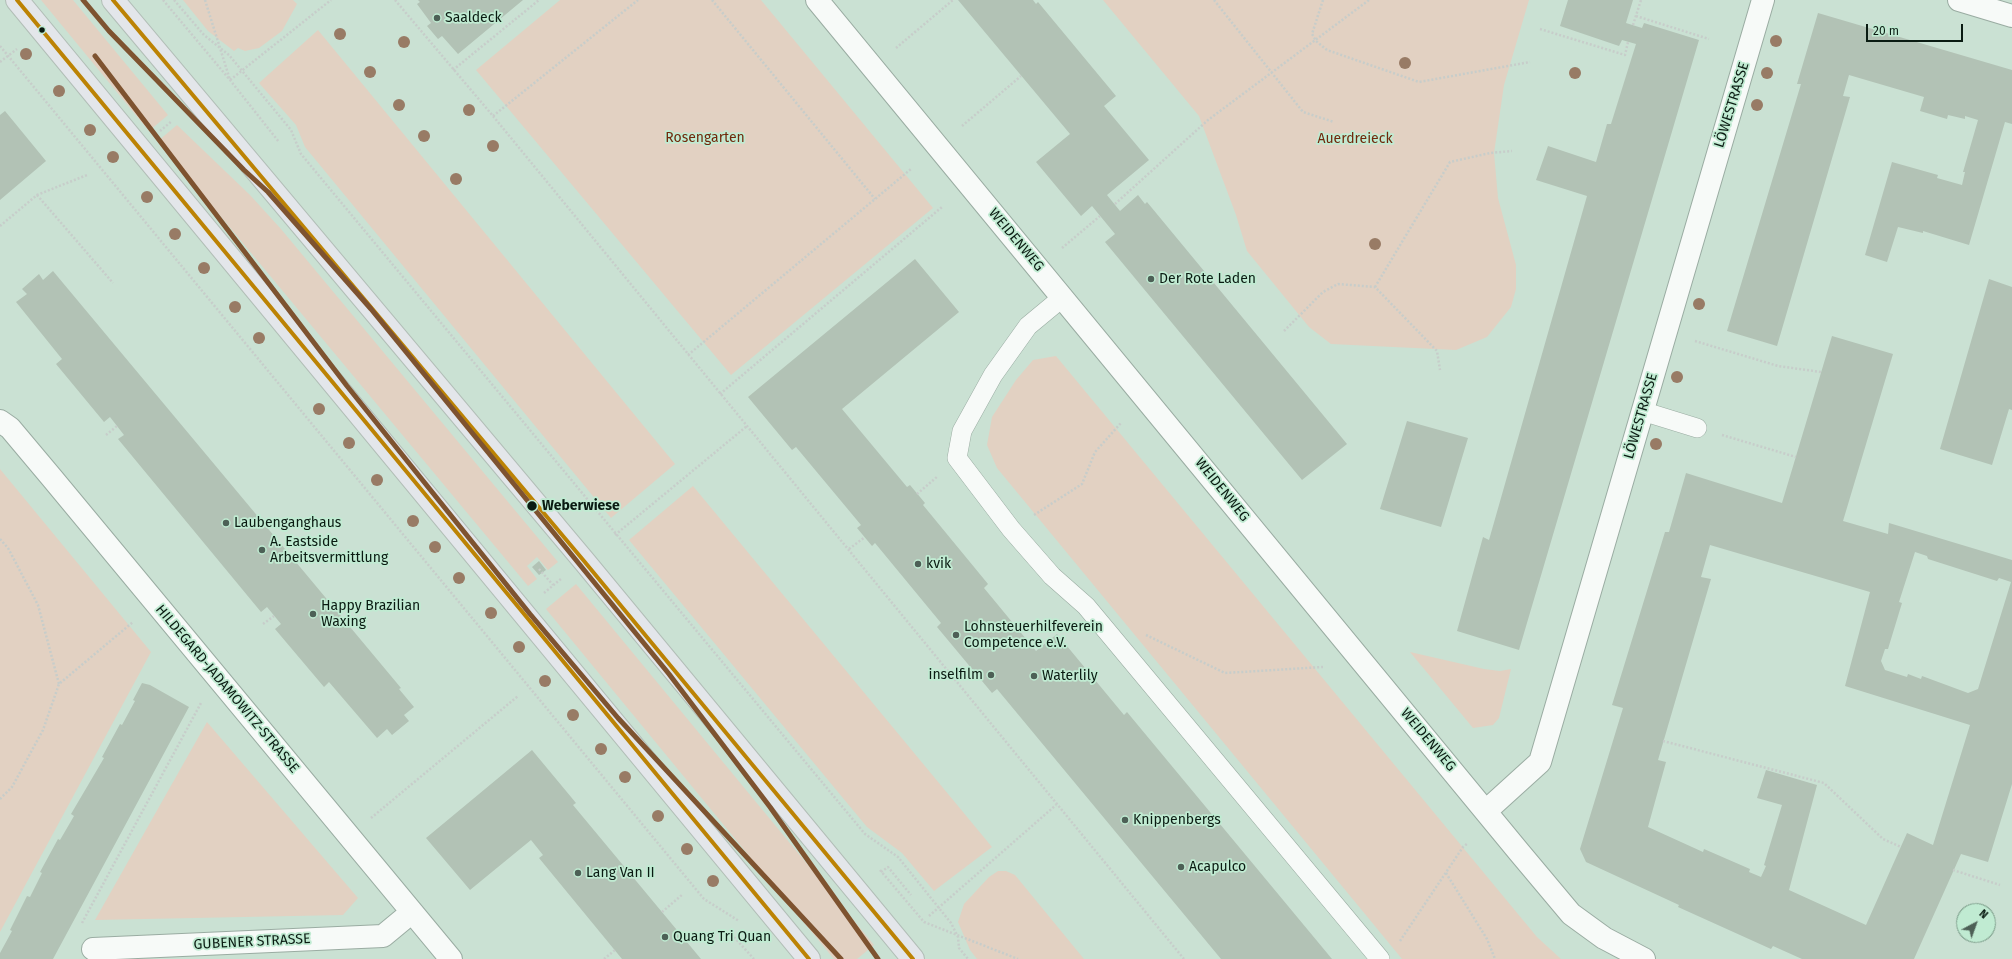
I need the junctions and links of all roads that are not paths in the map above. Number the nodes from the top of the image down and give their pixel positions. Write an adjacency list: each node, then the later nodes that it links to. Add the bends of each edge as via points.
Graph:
1 (17, 0): 15 (main road)
2 (113, 0): 16 (main road, via 584,561)
3 (817, 0): 7 (street, WEIDENWEG)
4 (1763, 0): 8 (street, LÖWESTRASSE)
5 (1959, 0): 6 (street)
6 (2012, 16)
7 (1063, 297): 11 (street, WEIDENWEG); 17 (lane, via 1028,326 994,375 962,431 957,458 1011,529 1052,576 1086,606)
8 (1642, 411): 10 (lane); 11 (street, LÖWESTRASSE, via 1540,762)
9 (0, 421): 12 (street, HILDEGARD-JADAMOWITZ-STRASSE, via 10,428)
10 (1697, 428)
11 (1486, 811): 18 (street, WEIDENWEG, via 1571,914 1604,938)
12 (412, 912): 13 (street, GUBENER STRASSE, via 383,936); 14 (street, HILDEGARD-JADAMOWITZ-STRASSE)
13 (91, 954)
14 (446, 957)
15 (809, 959)
16 (913, 959)
17 (1380, 959)
18 (1644, 959)

